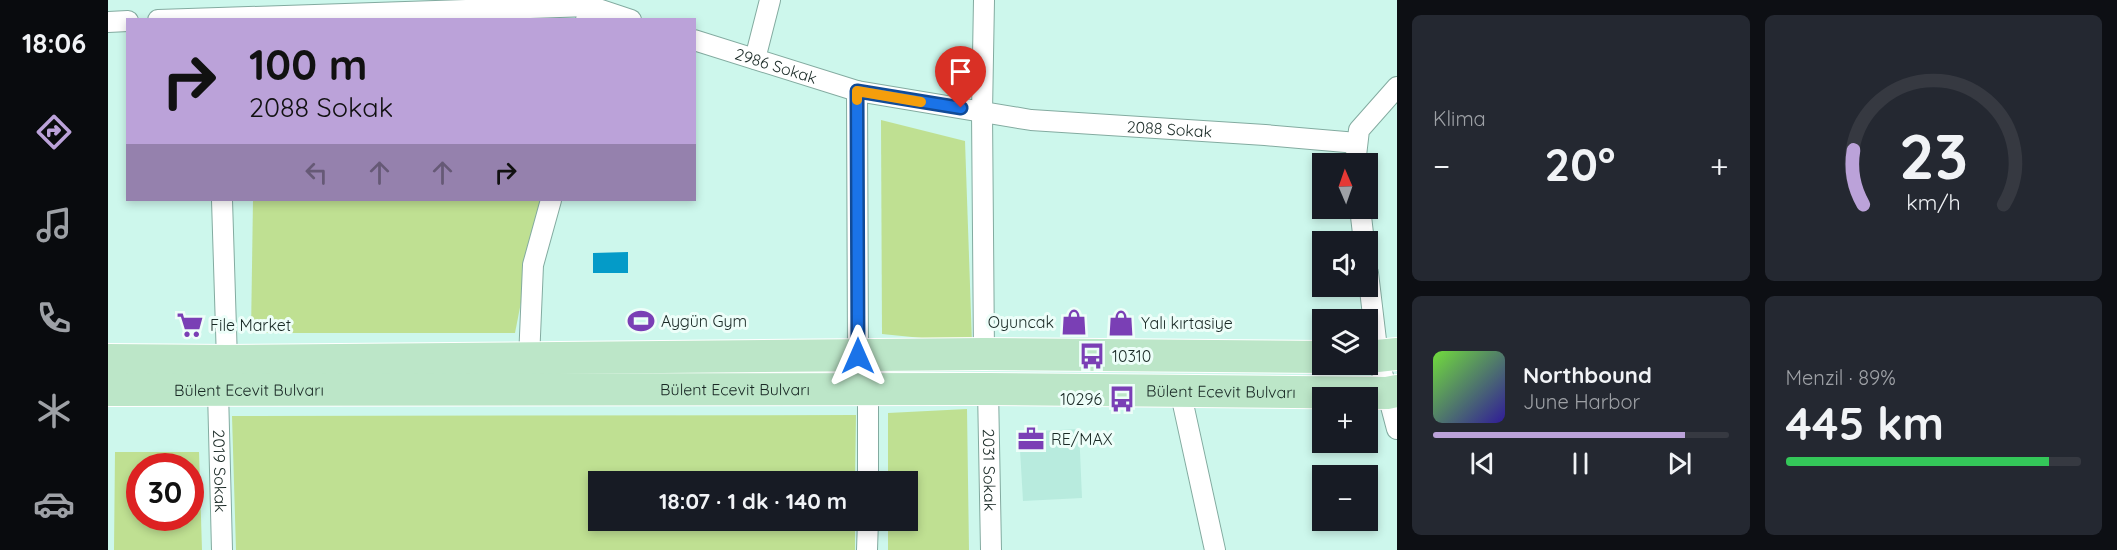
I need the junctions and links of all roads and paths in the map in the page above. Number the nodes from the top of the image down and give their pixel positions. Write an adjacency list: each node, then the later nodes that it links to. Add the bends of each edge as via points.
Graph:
1 (770, 0): 10 (street)
2 (984, 0): 13 (street)
3 (588, 8): 4 (street); 6 (street)
4 (216, 12): 5 (street)
5 (172, 18)
6 (624, 18)
7 (126, 21): 8 (street)
8 (108, 22)
9 (696, 41): 10 (street, 2986 Sokak)
10 (755, 59): 12 (street, 2986 Sokak)
11 (1397, 87): 14 (street, via 1359,130)
12 (857, 91): 13 (street, 2088 Sokak); 21 (street)
13 (982, 112): 14 (street, 2088 Sokak, via 1031,120); 20 (street)
14 (1357, 143): 15 (street)
15 (1356, 153)
16 (222, 201): 25 (street)
17 (551, 201): 19 (street, via 533,265)
18 (1372, 297): 22 (street)
19 (530, 351): 21 (main road, Bülent Ecevit Bulvarı); 25 (main road, Bülent Ecevit Bulvarı)
20 (984, 354): 21 (main road, Bülent Ecevit Bulvarı); 23 (main road, Bülent Ecevit Bulvarı)
21 (858, 356)
22 (1381, 356): 31 (street)
23 (1312, 357)
24 (108, 360): 25 (main road, Bülent Ecevit Bulvarı)
25 (227, 361)
26 (868, 389): 27 (main road, Bülent Ecevit Bulvarı); 30 (main road, Bülent Ecevit Bulvarı); 33 (street)
27 (988, 389): 29 (main road, Bülent Ecevit Bulvarı); 37 (street, 2031 Sokak)
28 (108, 390): 30 (main road, Bülent Ecevit Bulvarı)
29 (1180, 390): 31 (main road, Bülent Ecevit Bulvarı); 38 (street)
30 (218, 391): 35 (street, 2019 Sokak)
31 (1392, 392): 32 (street)
32 (1397, 429)
33 (868, 471)
34 (868, 531): 36 (street)
35 (222, 550)
36 (867, 550)
37 (991, 550)
38 (1215, 550)

